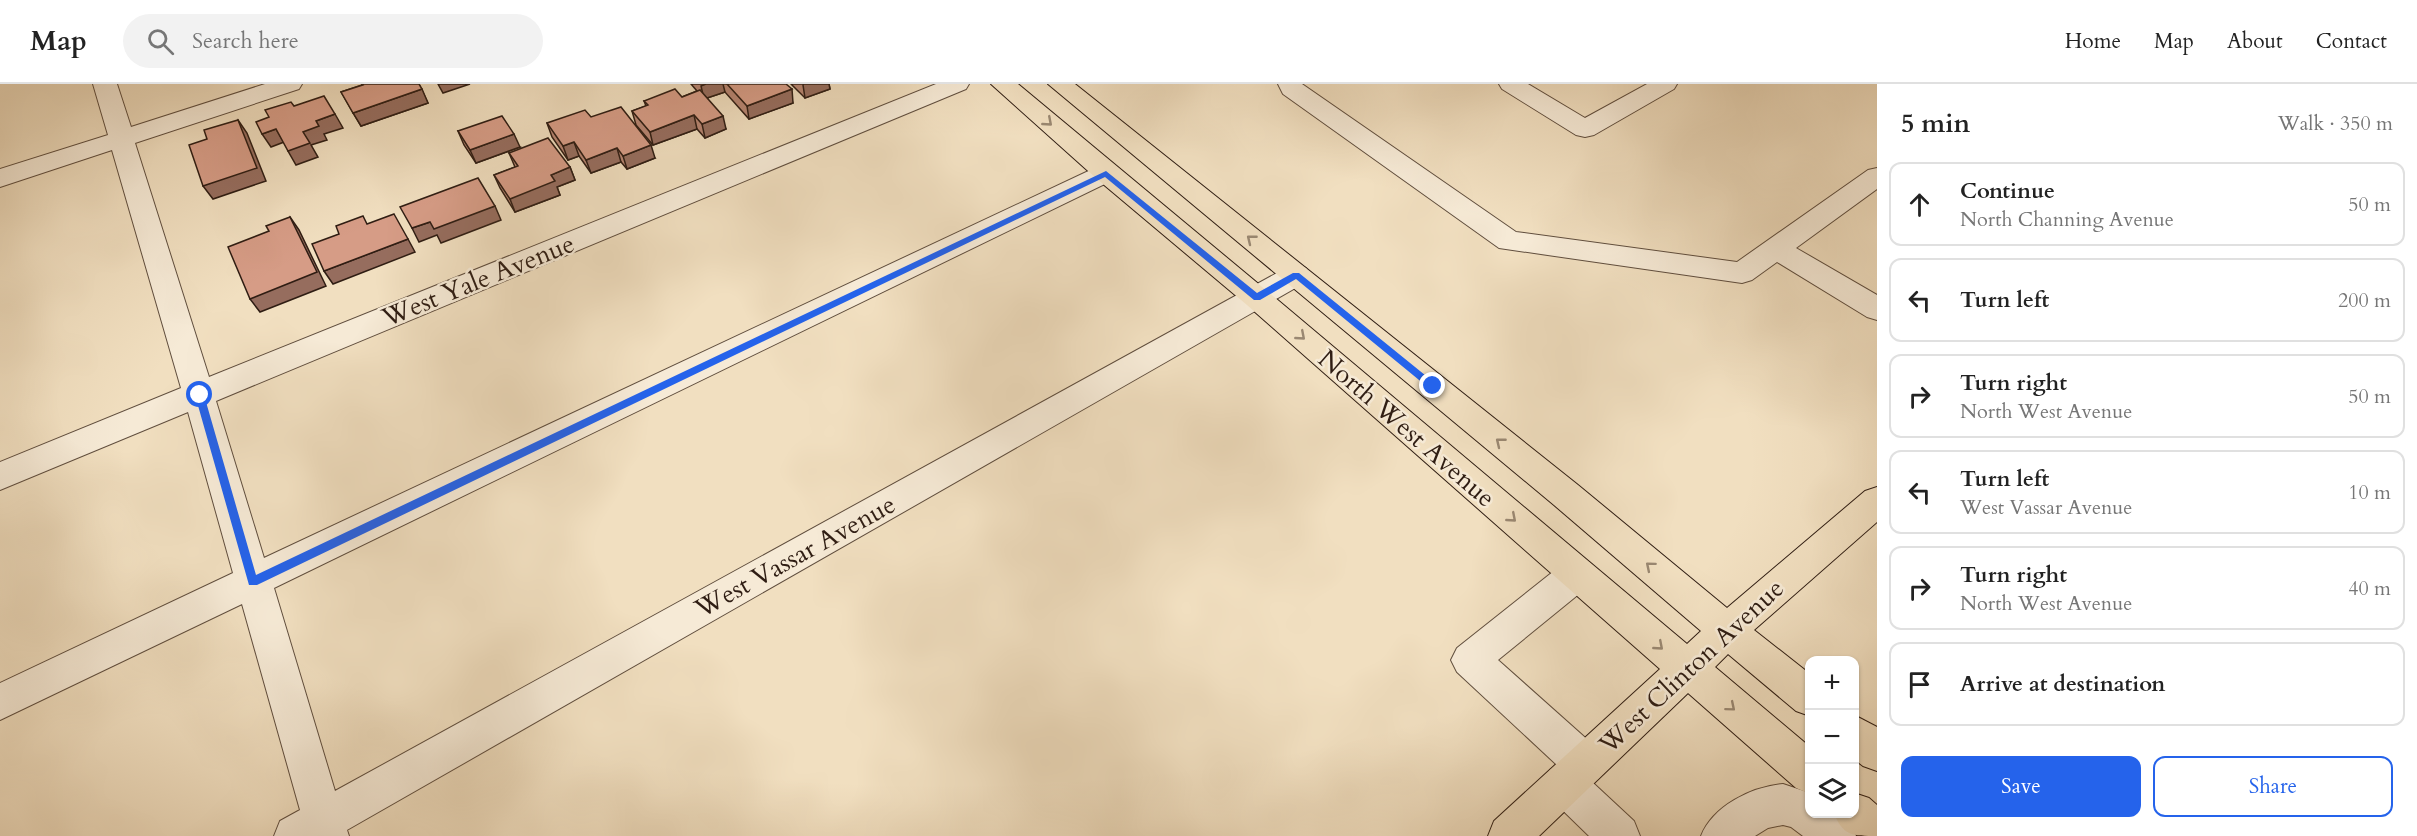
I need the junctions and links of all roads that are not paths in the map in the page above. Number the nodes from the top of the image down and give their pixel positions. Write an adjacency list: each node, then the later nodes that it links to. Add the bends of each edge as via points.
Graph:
1 (105, 84): 9 (street)
2 (290, 84): 9 (street)
3 (957, 84): 17 (street, West Yale Avenue)
4 (1004, 84): 10 (main road, North West Avenue, one-way to 10)
5 (1060, 84): 14 (main road, North West Avenue, one-way to 5)
6 (1290, 84): 13 (street, via 1509,241 1742,273)
7 (1512, 84): 8 (street, via 1585,129)
8 (1665, 84)
9 (121, 138): 12 (street); 17 (street)
10 (1106, 173): 15 (main road, North West Avenue); 21 (street)
11 (1877, 176): 13 (street)
12 (0, 178)
13 (1776, 249): 16 (street)
14 (1296, 275): 15 (street, West Vassar Avenue); 22 (main road, North West Avenue, one-way to 14)
15 (1257, 298): 20 (main road, North West Avenue, one-way to 20); 31 (street, West Vassar Avenue)
16 (1877, 309)
17 (200, 395): 18 (street, West Yale Avenue); 21 (street)
18 (0, 476)
19 (1874, 508): 22 (main road, West Clinton Avenue)
20 (1577, 574): 23 (main road, North West Avenue, one-way to 23); 29 (street, via 1470,660)
21 (253, 582): 25 (street); 31 (street)
22 (1727, 631): 23 (main road, West Clinton Avenue); 24 (main road, North West Avenue)
23 (1686, 669): 28 (main road, North West Avenue, one-way to 28); 29 (main road, West Clinton Avenue)
24 (1805, 695)
25 (0, 702)
26 (1859, 738): 27 (main road)
27 (1877, 752)
28 (1805, 771)
29 (1575, 774): 34 (main road, West Clinton Avenue); 35 (street)
30 (1859, 817): 32 (main road)
31 (315, 831)
32 (1877, 832)
33 (1726, 835): 36 (street, via 1766,806 1786,804 1805,812)
34 (1509, 836)
35 (1619, 836)
36 (1834, 836)

